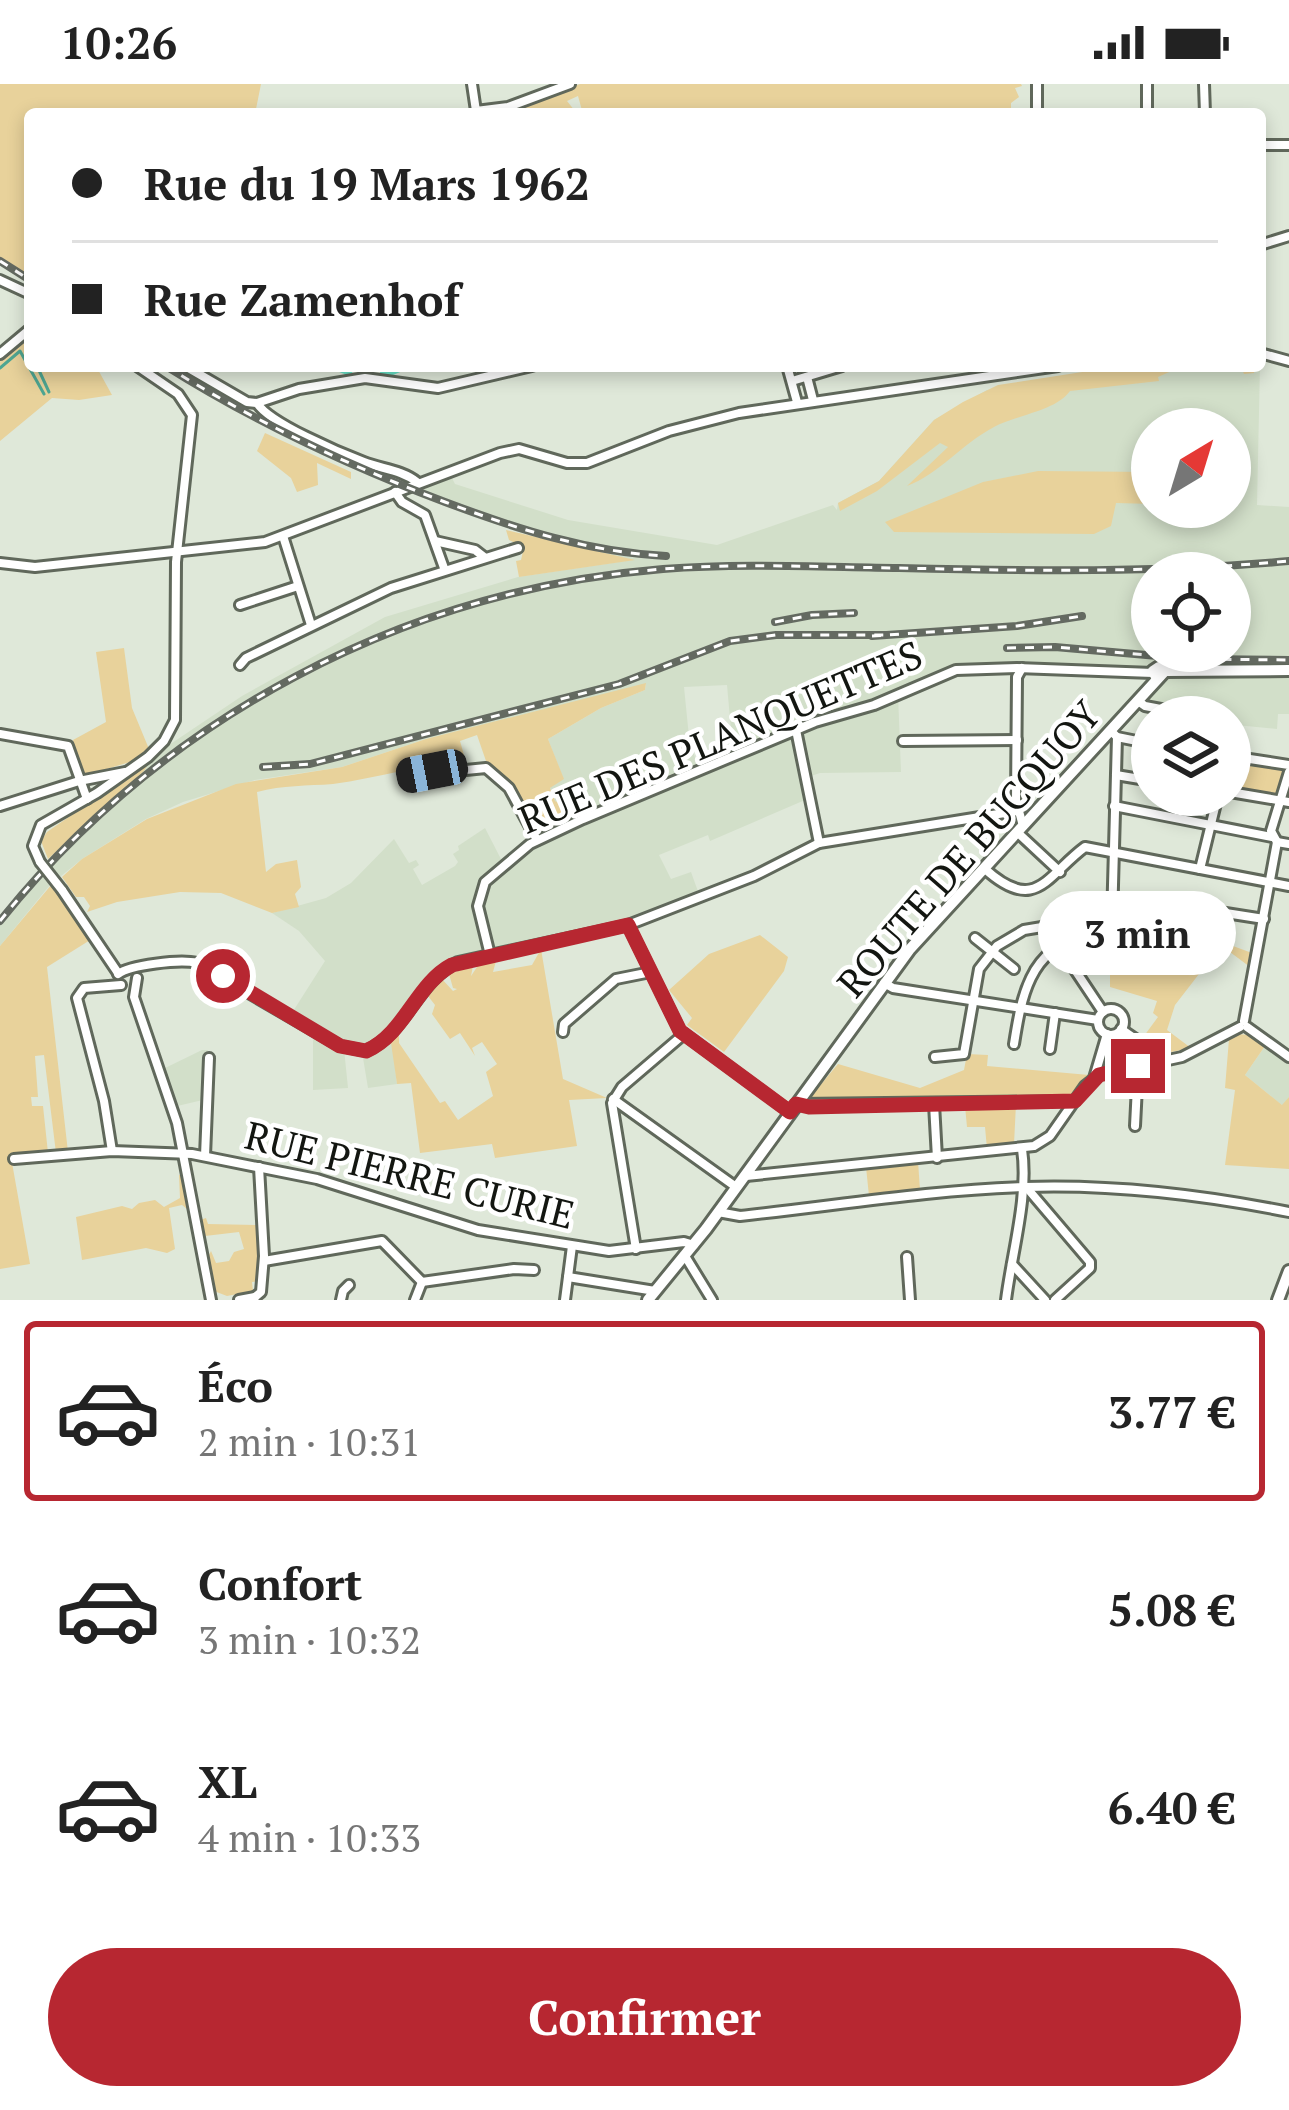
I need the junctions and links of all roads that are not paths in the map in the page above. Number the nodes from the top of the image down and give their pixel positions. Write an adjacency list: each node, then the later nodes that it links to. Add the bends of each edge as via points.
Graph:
1 (570, 84): 2 (street)
2 (500, 108)
3 (24, 333): 4 (street)
4 (0, 353)
5 (146, 372): 21 (street, via 187,401 192,415)
6 (195, 372): 15 (street)
7 (506, 372): 15 (street, via 438,388 347,380)
8 (789, 372): 12 (street)
9 (823, 372): 11 (street)
10 (1013, 372): 13 (street)
11 (807, 377): 12 (street); 13 (street)
12 (792, 381): 14 (street)
13 (812, 400): 14 (street)
14 (797, 402): 16 (street, via 669,431 587,463 513,450)
15 (257, 403): 16 (street)
16 (418, 483): 17 (street)
17 (395, 492): 18 (street); 19 (street, via 425,515)
18 (283, 536): 21 (street); 25 (street)
19 (435, 542): 22 (street); 24 (street)
20 (518, 548): 22 (street)
21 (178, 554): 23 (street, via 34,567); 42 (street, via 175,720 161,744)
22 (484, 557): 24 (street)
23 (0, 562)
24 (444, 568): 27 (street)
25 (298, 586): 26 (street); 27 (street)
26 (240, 605)
27 (311, 625): 28 (street)
28 (240, 665)
29 (1022, 668): 31 (street, RUE DES PLANQUETTES); 34 (street, RUE DES PLANQUETTES, via 956,670); 38 (street)
30 (1289, 670): 31 (main road)
31 (1158, 674): 32 (main road, ROUTE DE BUCQUOY)
32 (1142, 696)
33 (1131, 711): 36 (main road, ROUTE DE BUCQUOY)
34 (796, 730): 56 (street, RUE DES PLANQUETTES); 58 (street)
35 (0, 734): 46 (street, via 68,746)
36 (1114, 734): 37 (street); 43 (street); 55 (main road, ROUTE DE BUCQUOY)
37 (1131, 738)
38 (1017, 740): 39 (street); 52 (street)
39 (903, 741)
40 (1251, 760): 41 (street)
41 (1289, 768): 49 (street)
42 (126, 773): 46 (street); 48 (street)
43 (1116, 775): 45 (street); 51 (street)
44 (405, 776): 56 (street, via 486,768 509,788)
45 (1131, 778)
46 (80, 782): 48 (street); 50 (street)
47 (1251, 796): 49 (street)
48 (86, 800): 78 (street, bridge, via 50,818 33,849)
49 (1285, 801): 57 (street, via 1271,831)
50 (0, 806)
51 (1114, 806): 54 (street); 60 (street)
52 (1017, 811): 55 (street); 58 (street)
53 (1212, 816): 54 (street)
54 (1210, 825): 57 (street); 62 (street)
55 (1020, 830): 61 (main road, ROUTE DE BUCQUOY); 63 (street)
56 (537, 840): 73 (street, RUE DES PLANQUETTES, via 494,872 478,897)
57 (1275, 840): 59 (street); 64 (street)
58 (819, 843): 68 (street)
59 (1289, 844)
60 (1114, 852): 62 (street); 63 (street, via 1085,848); 67 (street)
61 (985, 868): 63 (street, via 1030,889); 80 (main road, ROUTE DE BUCQUOY)
62 (1200, 869): 64 (street)
63 (1060, 872)
64 (1271, 883): 65 (street); 66 (street)
65 (1289, 886)
66 (1264, 919): 67 (street, via 1213,911 1178,922); 86 (street)
67 (1112, 922): 69 (street)
68 (628, 925): 73 (street); 77 (street)
69 (1046, 925): 71 (street); 72 (street)
70 (975, 938): 72 (street)
71 (1059, 948): 74 (street, via 1082,938); 83 (street, via 1028,980); 85 (street)
72 (992, 952): 76 (street); 82 (street)
73 (490, 955): 75 (street, via 442,970 366,1051 340,1046 197,963)
74 (1111, 956)
75 (153, 967): 78 (street); 79 (street)
76 (1014, 968)
77 (650, 972): 88 (street, via 616,979); 89 (street)
78 (121, 978): 79 (street); 79 (street); 81 (street); 105 (street, via 84,988 77,998)
79 (136, 980): 81 (street)
80 (884, 983): 82 (street); 102 (main road, ROUTE DE BUCQUOY)
81 (134, 997): 106 (street)
82 (972, 1000): 83 (street); 93 (street, via 964,1054)
83 (1019, 1008): 84 (street); 91 (street)
84 (1055, 1013): 85 (street); 92 (street)
85 (1101, 1016): 87 (street, via 1121,1014); 90 (street)
86 (1244, 1025): 94 (street); 96 (street)
87 (1121, 1029): 90 (street); 96 (street)
88 (562, 1033)
89 (684, 1034): 99 (street); 102 (street)
90 (1107, 1034): 98 (street)
91 (1014, 1044)
92 (1050, 1049)
93 (934, 1057)
94 (1289, 1057)
95 (209, 1058): 107 (street)
96 (1166, 1060): 97 (street)
97 (1138, 1066): 98 (street); 103 (street)
98 (1094, 1078): 100 (street)
99 (613, 1099): 112 (street); 117 (street)
100 (1075, 1101): 101 (street); 104 (street, via 1050,1136)
101 (934, 1104): 102 (street); 108 (street)
102 (793, 1108): 111 (main road, ROUTE DE BUCQUOY)
103 (1135, 1126)
104 (1022, 1149): 108 (street); 113 (street)
105 (112, 1151): 106 (street, RUE PIERRE CURIE); 109 (street, RUE PIERRE CURIE)
106 (184, 1153): 107 (street, RUE PIERRE CURIE); 129 (street)
107 (205, 1156): 110 (street, RUE PIERRE CURIE)
108 (937, 1158): 111 (street)
109 (14, 1159)
110 (260, 1167): 116 (street, RUE PIERRE CURIE, via 447,1223); 120 (street)
111 (745, 1175): 112 (main road, ROUTE DE BUCQUOY)
112 (736, 1187): 114 (main road, ROUTE DE BUCQUOY)
113 (1026, 1187): 114 (street, via 742,1216); 115 (street, via 1220,1199); 121 (street); 139 (street, via 1090,1262)
114 (718, 1211): 118 (main road, ROUTE DE BUCQUOY)
115 (1289, 1212)
116 (572, 1246): 117 (street, RUE PIERRE CURIE); 124 (street)
117 (636, 1250): 118 (street, RUE PIERRE CURIE, via 684,1242)
118 (689, 1250): 128 (main road, ROUTE DE BUCQUOY); 135 (street)
119 (907, 1257): 136 (street)
120 (264, 1261): 125 (street, via 382,1241); 127 (street)
121 (1011, 1263): 137 (street); 138 (street)
122 (534, 1270): 125 (street)
123 (1289, 1271): 140 (main road)
124 (568, 1277): 128 (street); 134 (street)
125 (422, 1282): 133 (street)
126 (350, 1285): 132 (street)
127 (258, 1297): 130 (street); 131 (street)
128 (651, 1297)
129 (211, 1300)
130 (239, 1300)
131 (271, 1300)
132 (341, 1300)
133 (415, 1300)
134 (565, 1300)
135 (712, 1300)
136 (910, 1300)
137 (1006, 1300)
138 (1045, 1300)
139 (1055, 1300)
140 (1278, 1300)

